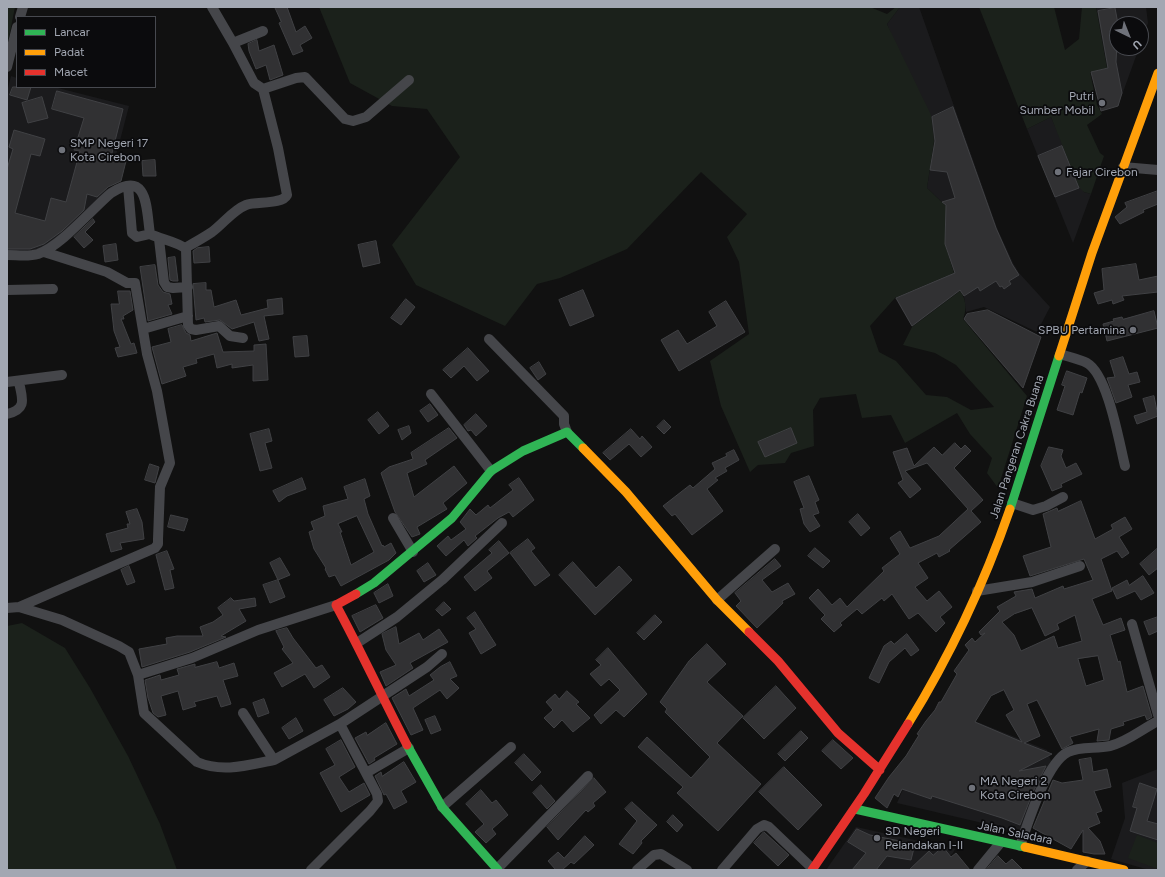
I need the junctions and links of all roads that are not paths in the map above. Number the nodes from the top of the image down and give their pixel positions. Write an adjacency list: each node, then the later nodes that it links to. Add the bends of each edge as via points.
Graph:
1 (212, 7): 4 (street)
2 (16, 31): 5 (street)
3 (263, 31): 4 (street)
4 (233, 44): 8 (street, via 254,83)
5 (7, 67)
6 (1158, 74): 9 (street, Jalan Pangeran Cakra Buana)
7 (408, 80): 8 (street, via 366,117 353,121 345,119 305,77)
8 (263, 89): 14 (street, via 278,148 285,199 246,205)
9 (1123, 167): 10 (street); 24 (street, Jalan Pangeran Cakra Buana)
10 (1158, 170)
11 (128, 186): 12 (street, via 138,188 147,201); 12 (street, via 132,233 137,237); 15 (street, via 111,193)
12 (150, 234): 13 (street)
13 (159, 239): 14 (street); 17 (street, via 164,282 167,287)
14 (185, 248): 17 (street)
15 (44, 252): 16 (street); 21 (street, via 135,283)
16 (7, 255)
17 (188, 287): 20 (street)
18 (53, 289): 19 (street)
19 (7, 290)
20 (188, 316): 21 (street); 22 (street, via 188,325 193,330 219,326 230,336)
21 (143, 329): 43 (street, via 170,463 160,487 158,544 155,548)
22 (243, 338)
23 (489, 339): 30 (street, via 564,416)
24 (1060, 354): 31 (street, via 1087,363 1098,373 1110,404); 34 (street, Jalan Pangeran Cakra Buana, via 1035,439)
25 (62, 375): 27 (street)
26 (7, 382): 27 (street)
27 (19, 382): 29 (street, via 21,407 17,412)
28 (431, 394): 32 (street)
29 (7, 414)
30 (567, 432): 32 (street, via 523,451); 41 (street, via 626,492)
31 (1125, 466)
32 (491, 471): 38 (street, via 452,518)
33 (1063, 497): 34 (street, via 1034,510)
34 (1012, 503): 40 (street, Jalan Pangeran Cakra Buana)
35 (393, 518): 38 (street)
36 (502, 523): 46 (street, via 442,580)
37 (775, 549): 41 (street)
38 (413, 552): 42 (street, via 374,583)
39 (1080, 566): 40 (street, via 1032,582)
40 (977, 591): 57 (street, Jalan Pangeran Cakra Buana, via 930,685)
41 (717, 600): 57 (street, via 778,661 838,733)
42 (336, 605): 46 (street); 48 (street, via 258,630 192,658)
43 (19, 607): 44 (street); 48 (street, via 62,620 119,646 129,652)
44 (7, 608)
45 (1132, 624): 51 (street)
46 (358, 643): 49 (street)
47 (442, 654): 49 (street)
48 (138, 674): 56 (street, via 144,713 197,762 226,768)
49 (382, 697): 53 (street); 55 (street)
50 (243, 714): 56 (street)
51 (1158, 715)
52 (1158, 721): 63 (street, via 1119,743 1076,749 1058,760 1046,780)
53 (340, 724): 56 (street); 58 (street)
54 (511, 747): 60 (street)
55 (409, 748): 58 (street); 60 (street)
56 (274, 760)
57 (880, 770): 61 (street, Jalan Pangeran Cakra Buana)
58 (366, 773): 65 (street, via 378,801)
59 (588, 776): 66 (street)
60 (442, 807): 66 (street)
61 (855, 809): 62 (street, Jalan Saladara); 70 (street, Jalan Pangeran Cakra Buana)
62 (1001, 842): 63 (street, Jalan Saladara); 71 (street)
63 (1020, 846): 64 (street, Jalan Saladara)
64 (1087, 861): 72 (street); 73 (street, Jalan Saladara)
65 (311, 870)
66 (497, 870)
67 (637, 870): 68 (street, via 654,855 661,854)
68 (687, 870)
69 (722, 870): 70 (street, via 757,829 764,825 770,827)
70 (812, 870)
71 (978, 870)
72 (1077, 870)
73 (1124, 870)

